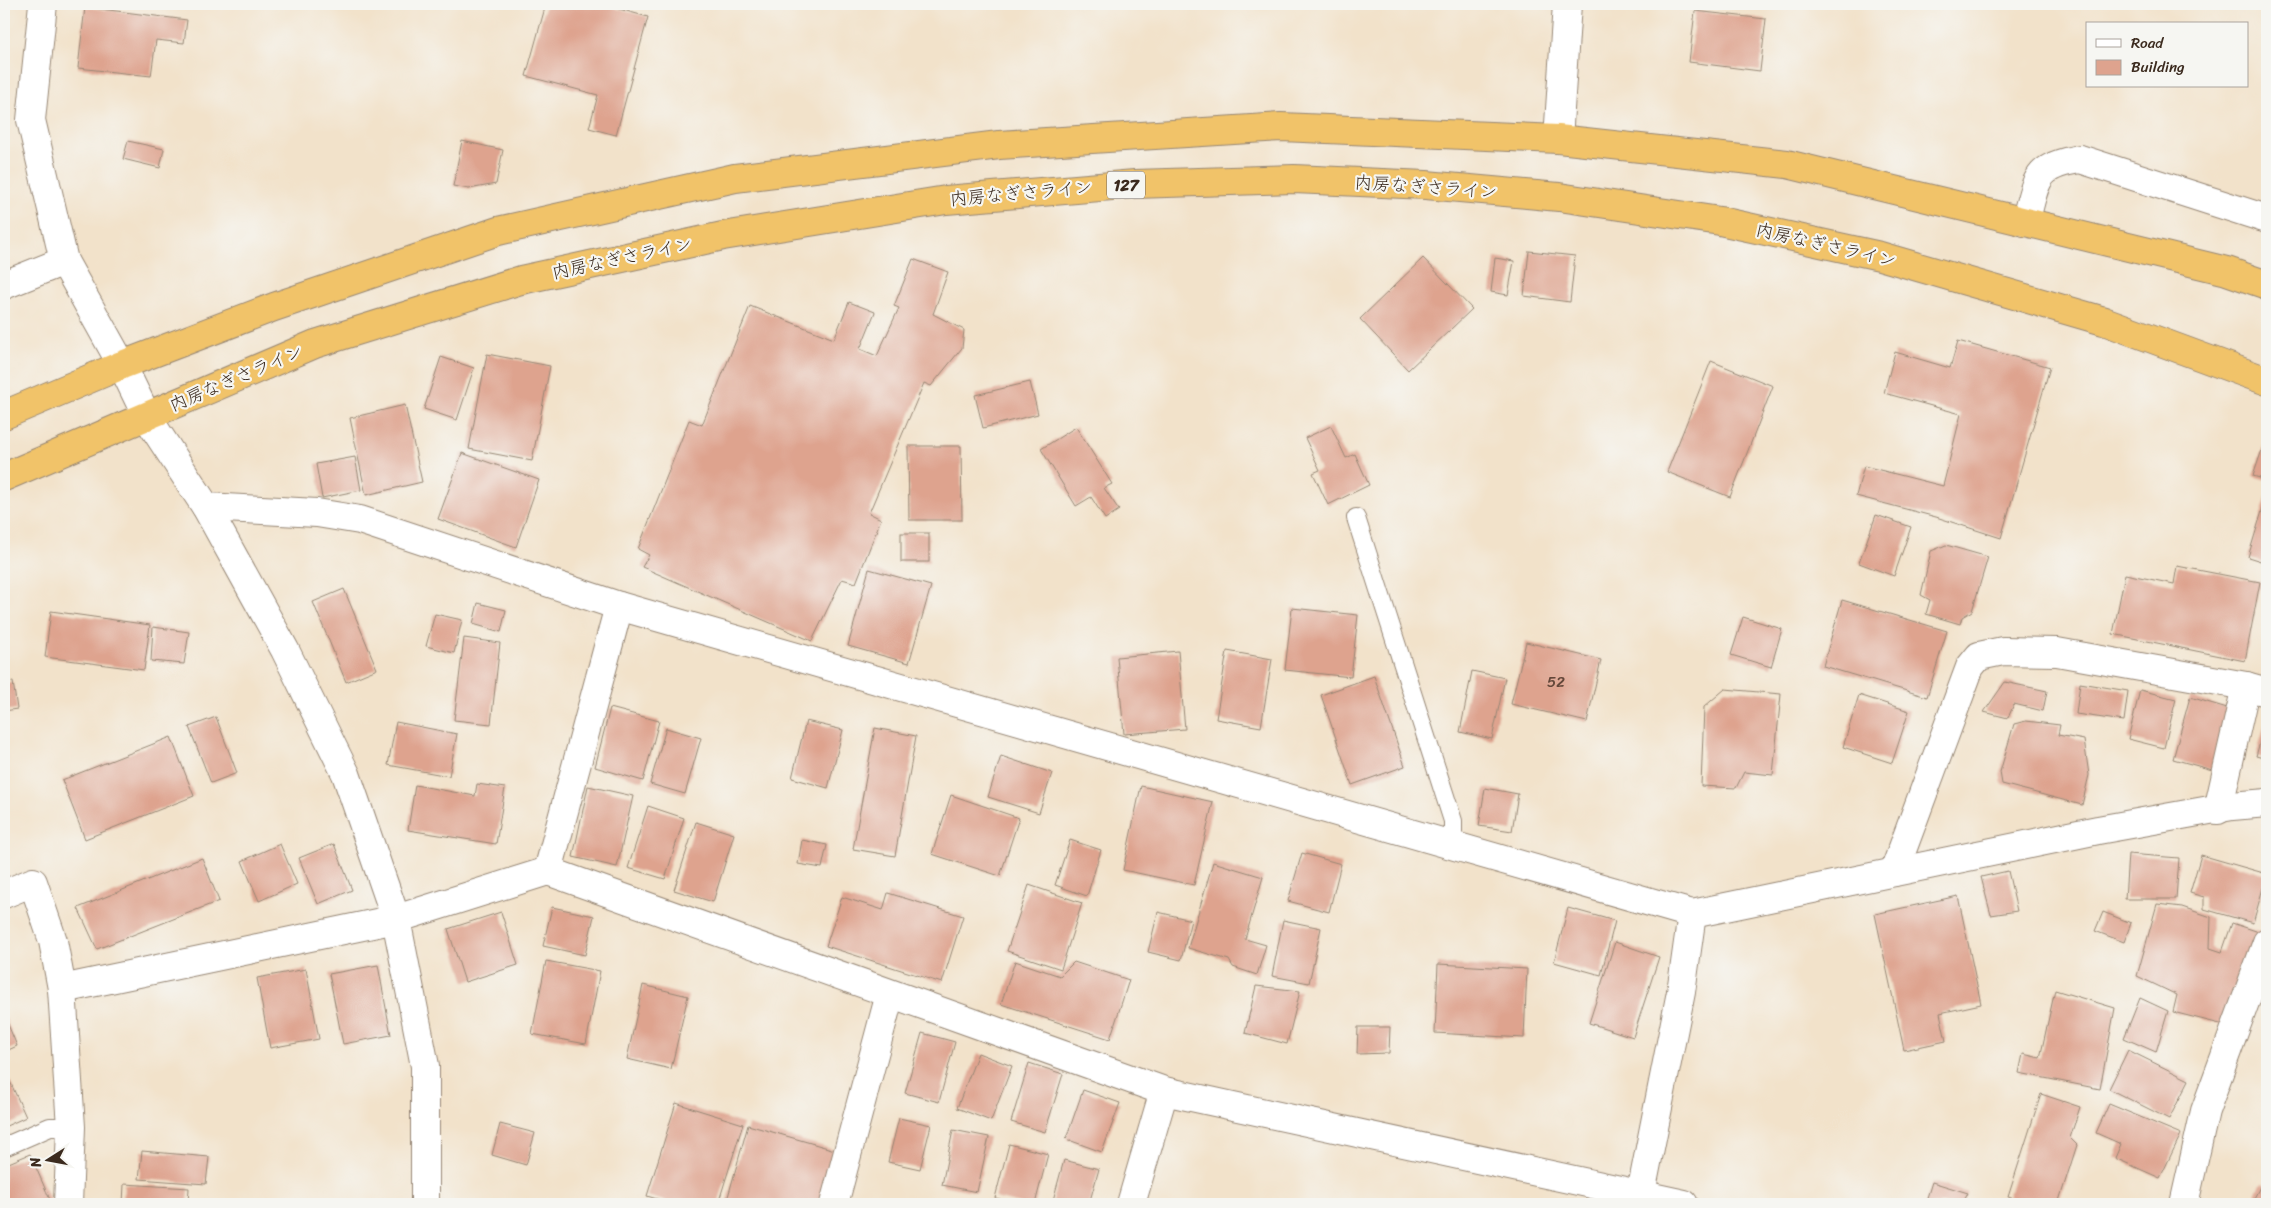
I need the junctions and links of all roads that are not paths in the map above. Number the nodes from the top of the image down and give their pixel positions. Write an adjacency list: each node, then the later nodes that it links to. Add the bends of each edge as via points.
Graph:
1 (43, 4): 6 (street, via 31,120)
2 (1568, 4): 3 (street)
3 (1558, 140): 5 (highway, via 1787,164); 9 (highway, via 1280,127 999,145 735,178 498,231 274,307)
4 (2267, 219): 5 (street, via 2080,159 2050,167 2038,176)
5 (2025, 222): 8 (highway, via 2227,271)
6 (64, 261): 7 (street); 9 (street)
7 (4, 285)
8 (2267, 285)
9 (122, 365): 11 (highway); 12 (street)
10 (2267, 380): 12 (highway, 内房なぎさライン / 127, via 2104,321 1908,264 1720,221 1560,196 1294,179 1135,184 946,200 723,236 521,280 315,344)
11 (4, 415)
12 (147, 417): 13 (highway, 内房なぎさライン / 127); 14 (street)
13 (4, 477)
14 (206, 507): 16 (street, via 317,512 360,520); 25 (street, via 286,650 346,774)
15 (1356, 518): 20 (lane, via 1453,820)
16 (619, 606): 20 (street); 21 (street)
17 (2256, 689): 19 (street); 22 (street, via 2057,652 2003,651 1979,656 1970,667)
18 (2267, 803): 19 (street)
19 (2218, 810): 22 (street, via 2098,830)
20 (1453, 846): 24 (street)
21 (548, 871): 25 (street); 28 (street)
22 (1894, 872): 24 (street)
23 (4, 894): 27 (street, via 33,882 53,941)
24 (1692, 914): 32 (street, via 1682,992)
25 (396, 919): 27 (street); 34 (street, via 425,1066)
26 (2267, 942): 38 (street, via 2205,1112)
27 (62, 989): 30 (street)
28 (890, 994): 29 (street); 35 (street)
29 (1164, 1091): 32 (street); 36 (street)
30 (71, 1127): 31 (lane, via 50,1127); 33 (street)
31 (4, 1147)
32 (1641, 1193): 37 (street)
33 (68, 1204)
34 (425, 1204)
35 (834, 1204)
36 (1131, 1204)
37 (1684, 1204)
38 (2184, 1204)

